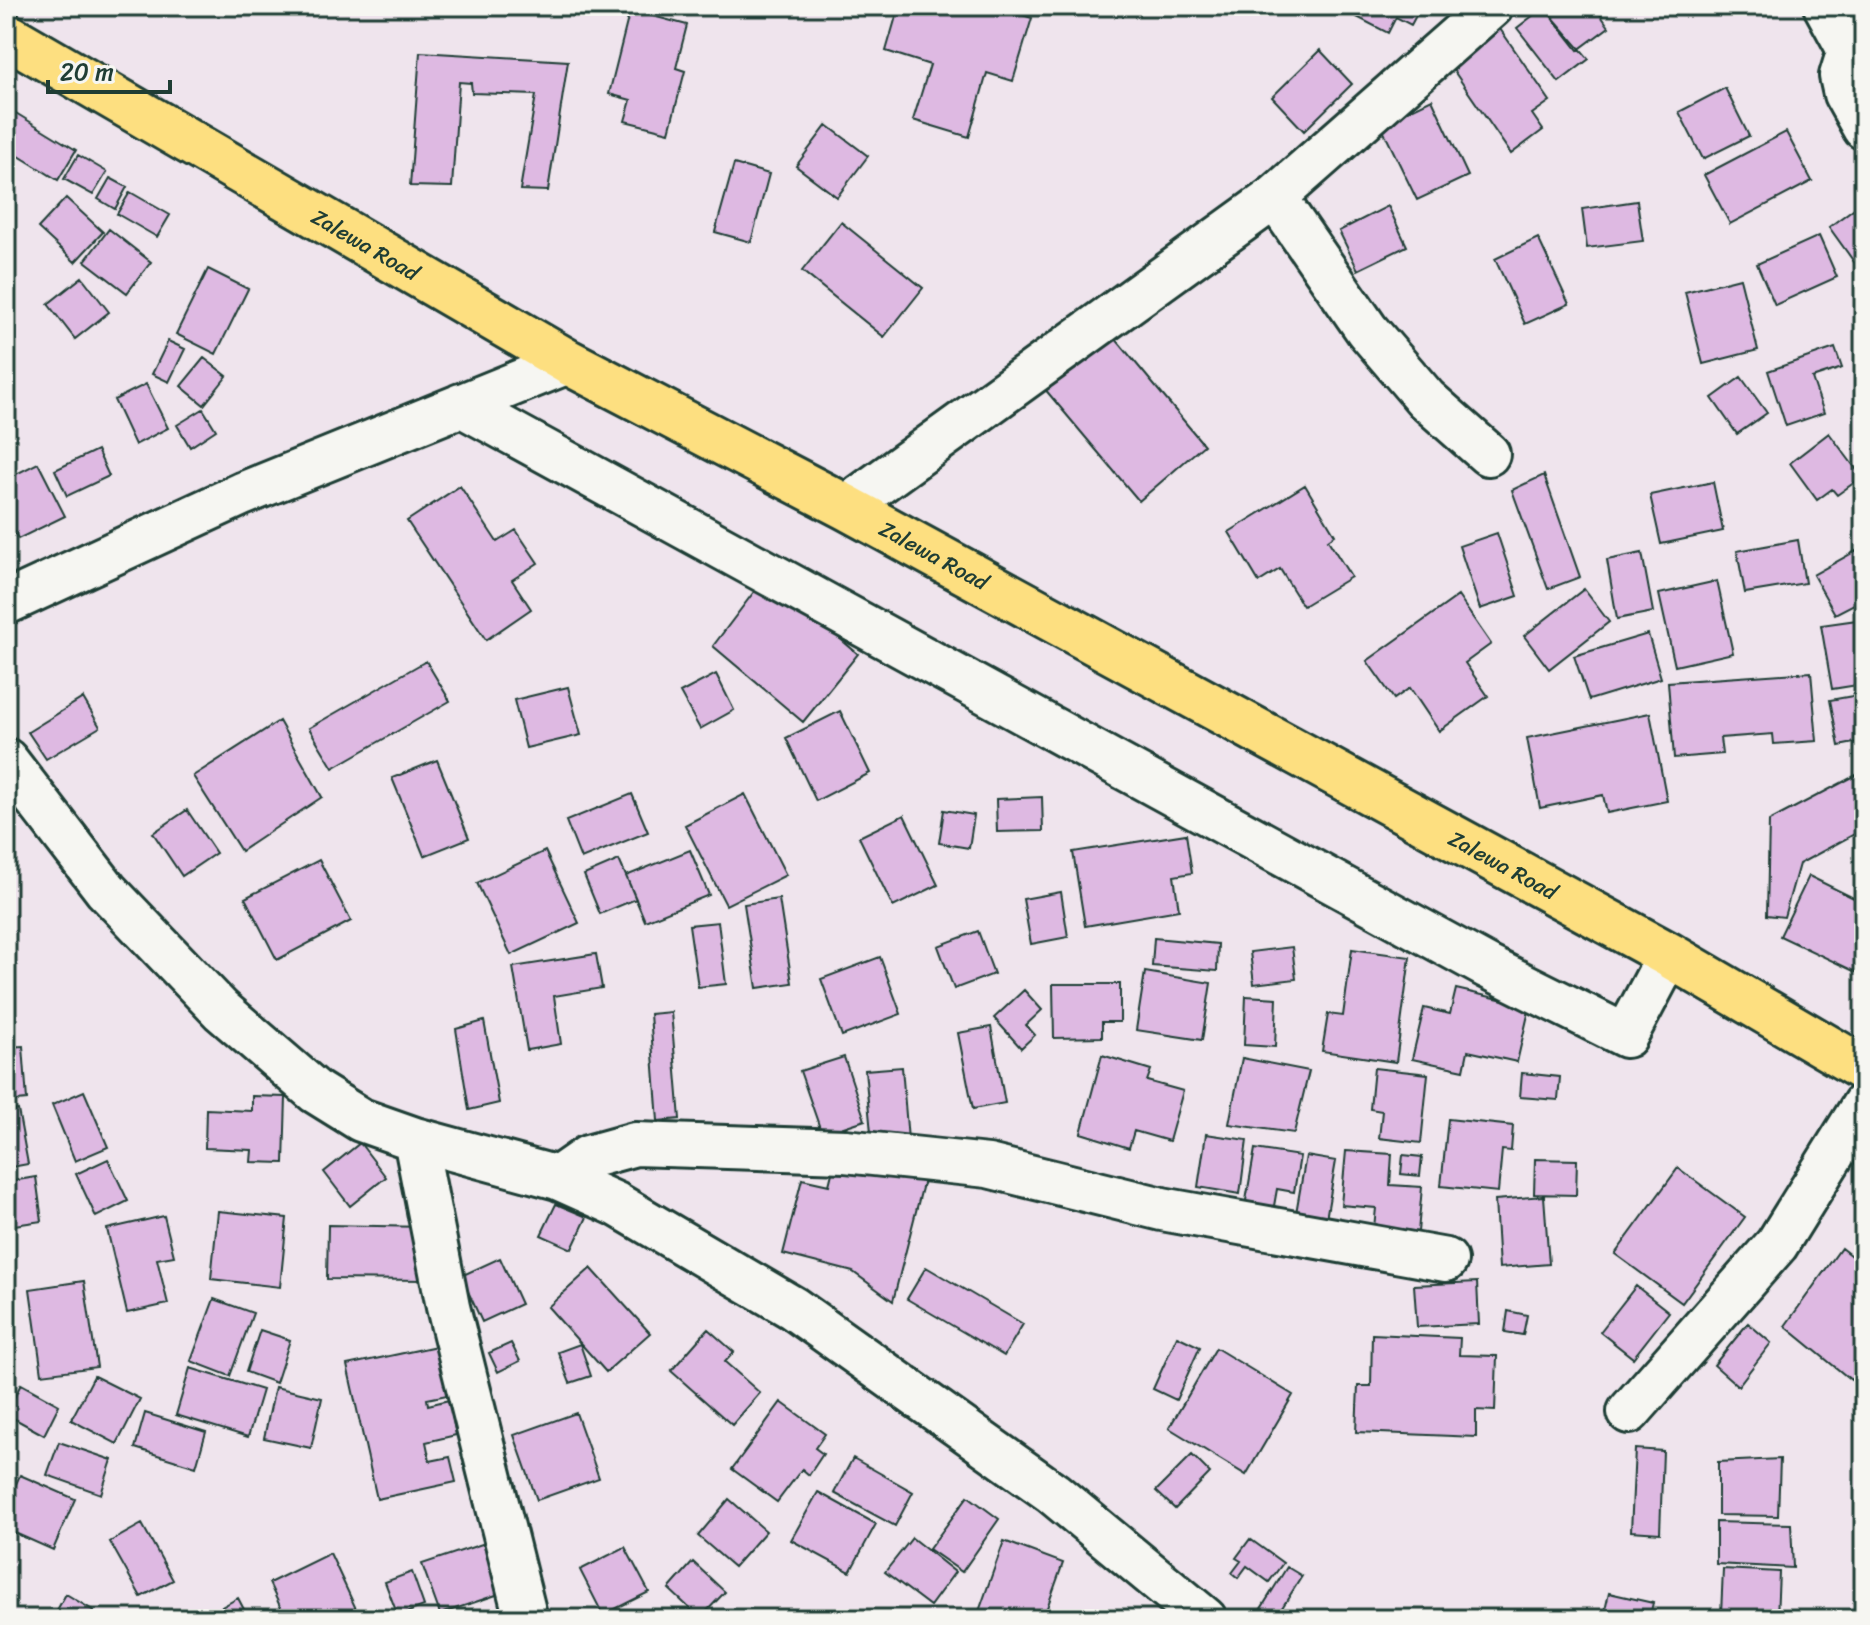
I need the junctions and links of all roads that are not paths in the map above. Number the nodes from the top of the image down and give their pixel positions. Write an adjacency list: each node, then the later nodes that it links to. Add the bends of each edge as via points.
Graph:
1 (1825, 6): 4 (street, via 1849,50 1841,76)
2 (1473, 13): 5 (street)
3 (6, 35): 6 (highway, Zalewa Road)
4 (1864, 128)
5 (1275, 197): 8 (street, via 1367,330 1426,399); 9 (street)
6 (568, 362): 7 (street); 9 (highway, Zalewa Road)
7 (461, 405): 10 (street, via 242,494); 12 (street, via 1488,967 1626,1036)
8 (1488, 454)
9 (846, 507): 12 (highway, Zalewa Road)
10 (6, 603)
11 (6, 760): 15 (street, via 106,890 221,1010 316,1092 361,1120)
12 (1669, 955): 13 (highway, Zalewa Road)
13 (1864, 1069)
14 (1864, 1104): 18 (street, via 1777,1244)
15 (415, 1139): 16 (street); 19 (street, via 448,1307)
16 (558, 1178): 17 (street, via 588,1157 635,1144 845,1151 988,1166 1162,1209); 20 (street, via 616,1204 793,1308 1053,1493)
17 (1446, 1260)
18 (1629, 1412)
19 (526, 1619)
20 (1205, 1619)

